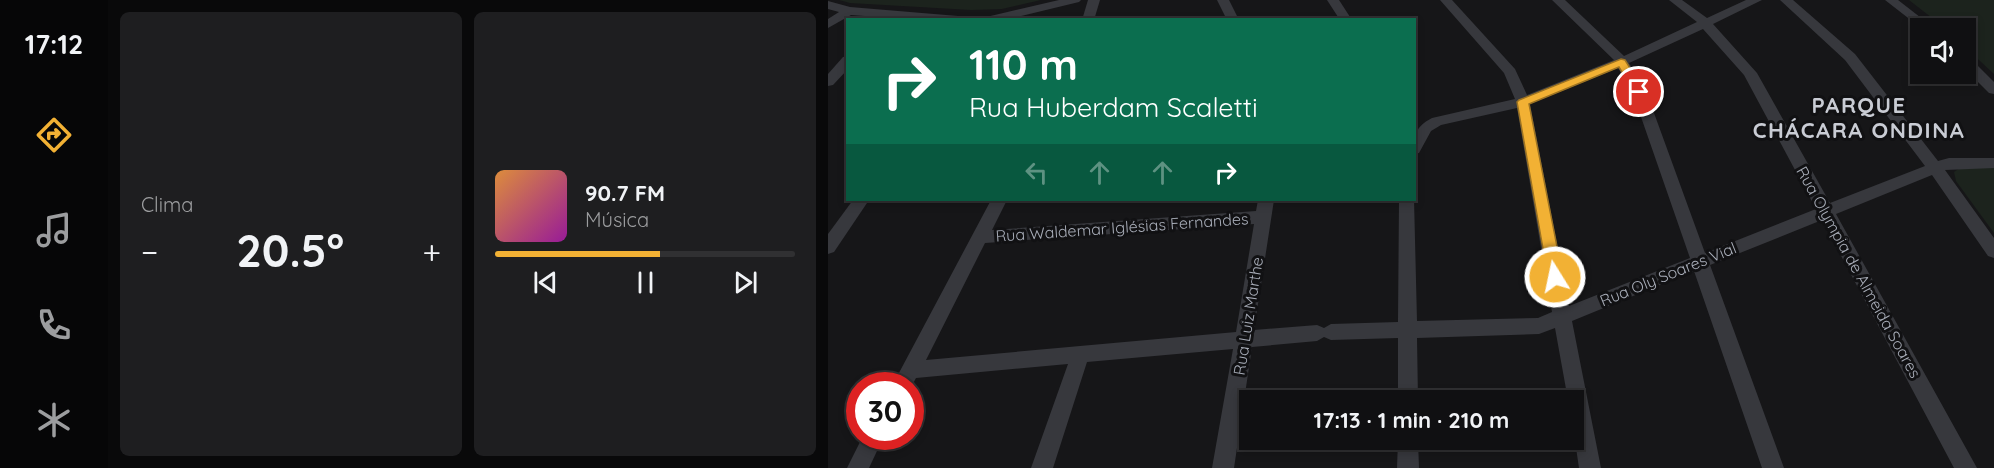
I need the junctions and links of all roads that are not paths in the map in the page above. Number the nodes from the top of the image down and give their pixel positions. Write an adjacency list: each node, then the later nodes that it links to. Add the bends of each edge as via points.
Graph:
1 (1076, 0): 15 (street)
2 (1094, 0): 16 (street)
3 (1223, 0): 17 (street)
4 (1333, 0): 18 (street)
5 (1446, 0): 27 (street, via 1510,72)
6 (1558, 0): 23 (street)
7 (1675, 0): 20 (street, Rua Olympia de Almeida Soares)
8 (1756, 0): 20 (street)
9 (1786, 0): 30 (street, via 1850,57)
10 (1891, 0): 19 (street)
11 (828, 5): 12 (street)
12 (849, 11): 13 (street); 21 (street)
13 (886, 16): 14 (street)
14 (932, 18)
15 (996, 18)
16 (1089, 18)
17 (1232, 18)
18 (1345, 18)
19 (1915, 18)
20 (1704, 22): 23 (street); 35 (street, Rua Olympia de Almeida Soares, via 1750,73)
21 (828, 24)
22 (846, 62): 25 (street)
23 (1621, 62): 27 (street); 39 (street, via 1639,92)
24 (1976, 72): 26 (street)
25 (828, 82)
26 (1994, 90)
27 (1523, 102): 28 (street, via 1437,121 1425,128); 40 (street)
28 (1416, 145)
29 (1994, 163): 30 (street, Rua Oly Soares Vial, via 1949,163)
30 (1935, 168): 35 (street, Rua Oly Soares Vial); 38 (street)
31 (860, 201): 37 (street)
32 (998, 201): 36 (street)
33 (1407, 201): 41 (street)
34 (1265, 208): 36 (street, Rua Waldemar Iglésias Fernandes); 42 (street, Rua Luiz Marthe)
35 (1827, 212): 39 (street, Rua Oly Soares Vial); 55 (street, Rua Olympia de Almeida Soares)
36 (980, 237): 44 (street)
37 (828, 247)
38 (1994, 251)
39 (1698, 262): 40 (street, Rua Oly Soares Vial); 54 (street)
40 (1563, 316): 41 (street, Rua Oly Soares Vial, via 1539,326); 53 (street)
41 (1407, 331): 42 (street, Rua Oly Soares Vial); 46 (street)
42 (1245, 339): 43 (street, Rua Oly Soares Vial); 51 (street, Rua Luiz Marthe)
43 (1081, 353): 45 (street, Rua Oly Soares Vial); 50 (street)
44 (909, 372)
45 (924, 375)
46 (1408, 390)
47 (867, 450): 49 (street)
48 (1408, 450): 52 (street)
49 (858, 468)
50 (1042, 468)
51 (1223, 468)
52 (1408, 468)
53 (1590, 468)
54 (1773, 468)
55 (1966, 468)

